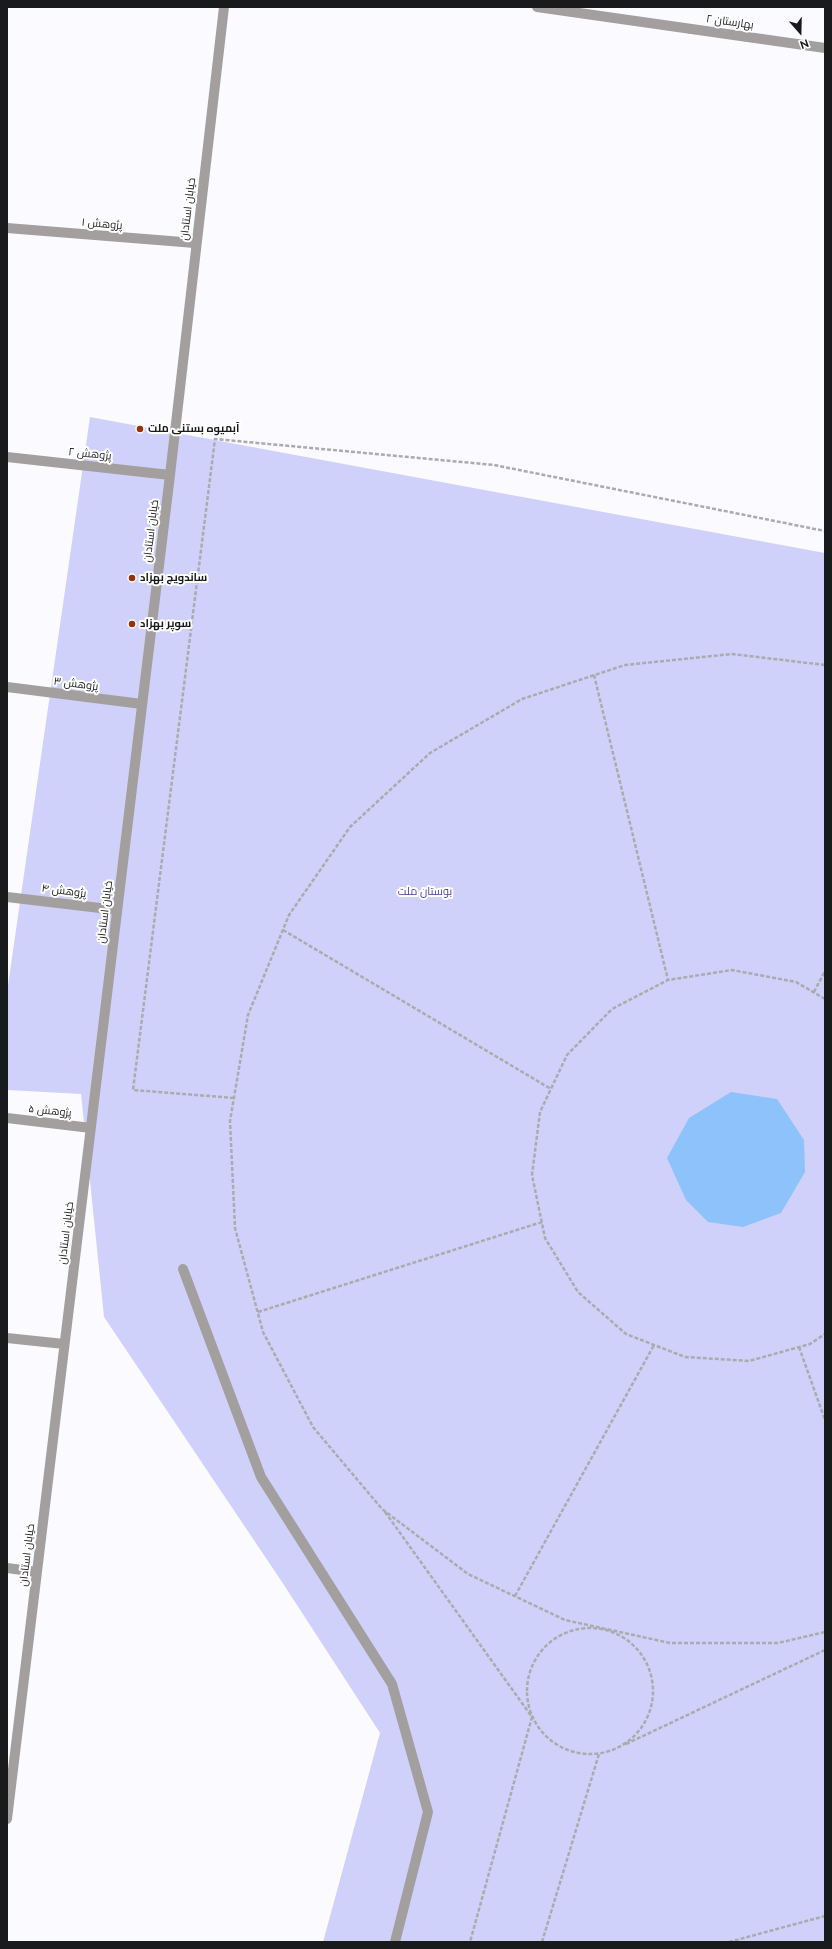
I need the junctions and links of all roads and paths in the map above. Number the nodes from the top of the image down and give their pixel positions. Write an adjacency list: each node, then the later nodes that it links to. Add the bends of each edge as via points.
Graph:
1 (224, 7): 5 (street, خیابان استادان)
2 (537, 7): 3 (street, بهارستان ۲)
3 (825, 48)
4 (7, 228): 5 (street, پژوهش ۱)
5 (196, 244): 7 (street, خیابان استادان)
6 (7, 457): 7 (street, پژوهش ۲)
7 (170, 475): 12 (street, خیابان استادان)
8 (825, 532): 21 (path, via 494,465 215,439 133,1090)
9 (825, 665): 10 (path, via 732,654 625,665)
10 (594, 675): 15 (path, via 522,699 430,754 350,827 289,915); 17 (path)
11 (7, 687): 12 (street, پژوهش ۳)
12 (142, 704): 14 (street, خیابان استادان)
13 (7, 897): 14 (street, پژوهش ۴)
14 (117, 910): 23 (street, خیابان استادان)
15 (283, 930): 20 (path); 21 (path, via 248,1015)
16 (825, 971): 18 (path)
17 (668, 980): 18 (path, via 732,970 796,982); 20 (path, via 612,1009 567,1055)
18 (814, 992): 19 (path)
19 (825, 999)
20 (551, 1090): 24 (path, via 540,1112 532,1175)
21 (234, 1098): 26 (path, via 230,1121 235,1228)
22 (7, 1118): 23 (street, پژوهش ۵)
23 (90, 1128): 29 (street, خیابان استادان)
24 (542, 1222): 26 (path); 30 (path, via 545,1238 578,1292 626,1334)
25 (183, 1269): 46 (street, via 261,1477 392,1684 428,1812)
26 (258, 1312): 33 (path, via 263,1332 313,1427)
27 (825, 1334): 31 (path, via 810,1344)
28 (7, 1338): 29 (street)
29 (64, 1344): 35 (street, خیابان استادان)
30 (654, 1345): 31 (path, via 685,1357 749,1361); 36 (path)
31 (799, 1347): 32 (path)
32 (825, 1420)
33 (382, 1509): 36 (path, via 468,1574); 40 (path)
34 (7, 1568): 35 (street)
35 (37, 1572): 43 (street, خیابان استادان)
36 (515, 1596): 37 (path, via 565,1620)
37 (606, 1630): 38 (path, via 670,1643 778,1643); 40 (path, via 587,1628 567,1632 549,1643 536,1658 528,1676 527,1697); 41 (path, via 626,1639 642,1654 651,1673 654,1695 649,1716 637,1734)
38 (825, 1632)
39 (825, 1650): 41 (path)
40 (532, 1717): 42 (path, via 543,1734 559,1746 578,1754); 47 (path)
41 (620, 1747): 42 (path)
42 (599, 1754): 48 (path)
43 (9, 1793): 44 (street, خیابان استادان)
44 (7, 1819)
45 (825, 1916): 49 (path)
46 (395, 1942)
47 (470, 1942)
48 (542, 1942)
49 (729, 1942)

